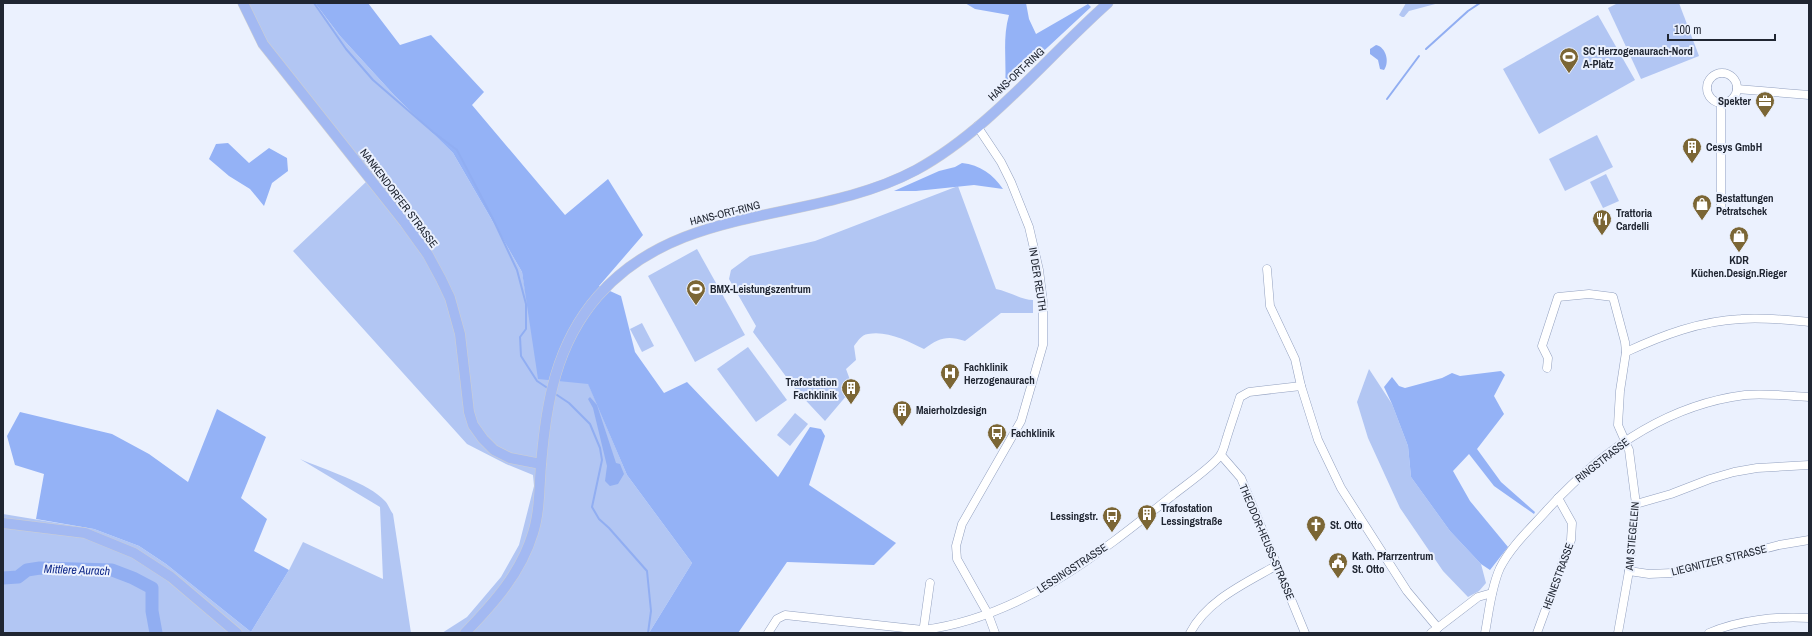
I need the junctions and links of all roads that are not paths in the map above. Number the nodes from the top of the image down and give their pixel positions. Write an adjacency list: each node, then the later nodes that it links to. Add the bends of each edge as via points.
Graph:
1 (243, 3): 16 (main road, NANKENDORFER STRASSE, via 263,44 428,255 450,298 460,334 469,412 483,439 494,450 510,458)
2 (1108, 3): 6 (main road, HANS-ORT-RING)
3 (1737, 89): 4 (street); 5 (street, via 1733,98); 5 (street, via 1731,75 1721,72 1714,75 1708,81 1707,90 1711,98)
4 (1809, 95)
5 (1720, 103): 7 (street)
6 (977, 126): 16 (main road, HANS-ORT-RING, via 946,152 914,171 880,185 812,205 718,225 685,235 641,258 597,296 569,337 558,365 545,420); 26 (street, IN DER REUTH, via 1008,175 1029,227 1043,293 1043,345 1021,421 962,524 956,546 958,559)
7 (1721, 207)
8 (1267, 270): 12 (street, via 1270,306 1295,359)
9 (1809, 322): 10 (street, via 1751,318 1708,323 1659,337)
10 (1626, 352): 11 (street, AM STIEGELEIN, via 1623,330 1613,297 1588,294 1558,298 1542,346 1548,358); 14 (street, AM STIEGELEIN, via 1618,425)
11 (1548, 368)
12 (1301, 386): 15 (street, via 1249,392 1240,397); 28 (street, via 1318,440 1341,488)
13 (1809, 397): 14 (street, RINGSTRASSE, via 1747,395 1707,402 1666,418)
14 (1625, 440): 18 (street, RINGSTRASSE, via 1579,477); 19 (street, AM STIEGELEIN, via 1629,450)
15 (1221, 455): 22 (street, THEODOR-HEUSS-STRASSE, via 1241,478); 26 (street, LESSINGSTRASSE, via 1151,512 1077,567 1030,595)
16 (541, 464): 31 (main road, HANS-ORT-RING, via 538,510 533,533 521,562 502,593)
17 (1809, 465): 19 (street, via 1734,472)
18 (1558, 498): 25 (street, RINGSTRASSE, via 1506,559); 37 (street, HEINESTRASSE, via 1572,523 1571,540)
19 (1636, 504): 23 (street, AM STIEGELEIN)
20 (3, 523): 30 (main road, via 85,533 134,552 156,565)
21 (1809, 540): 23 (street, LIEGNITZER STRASSE, via 1778,545 1672,573 1649,574)
22 (1277, 565): 34 (street, via 1220,599 1197,621); 35 (street, THEODOR-HEUSS-STRASSE)
23 (1629, 571): 38 (street, AM STIEGELEIN)
24 (930, 583): 29 (street)
25 (1492, 593): 28 (street, via 1478,598); 36 (street, RINGSTRASSE)
26 (988, 614): 29 (street, LESSINGSTRASSE); 33 (street)
27 (1809, 618): 39 (street, via 1771,618 1720,628)
28 (1435, 630)
29 (923, 632): 32 (street, LESSINGSTRASSE, via 785,615 777,619)
30 (237, 633)
31 (465, 633)
32 (768, 633)
33 (995, 633)
34 (1190, 633)
35 (1306, 633)
36 (1485, 633)
37 (1537, 633)
38 (1618, 633)
39 (1709, 633)

